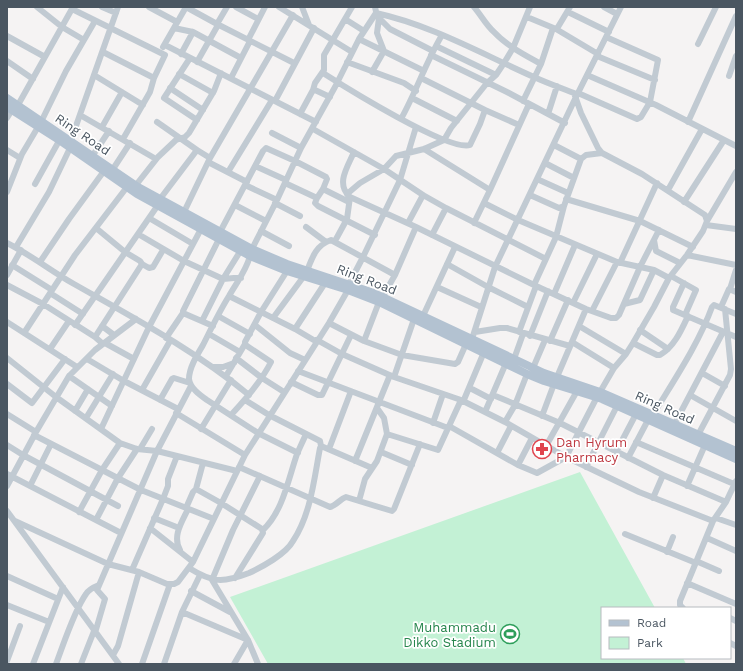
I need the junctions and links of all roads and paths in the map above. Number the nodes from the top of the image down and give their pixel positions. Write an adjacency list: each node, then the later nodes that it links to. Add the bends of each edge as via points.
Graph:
1 (37, 7): 30 (street)
2 (102, 7): 18 (street)
3 (149, 7): 27 (street)
4 (186, 7): 27 (street); 28 (street)
5 (227, 7): 28 (street)
6 (236, 7): 24 (street)
7 (265, 7): 24 (street)
8 (280, 7): 21 (street)
9 (302, 7): 29 (street)
10 (352, 7): 25 (street)
11 (530, 7): 23 (street)
12 (604, 7): 20 (street)
13 (621, 7): 20 (street)
14 (716, 7): 44 (street)
15 (72, 8): 26 (street); 30 (street)
16 (475, 8): 46 (street, via 493,32)
17 (569, 9): 33 (street); 37 (street)
18 (117, 10): 31 (street)
19 (376, 11): 34 (street); 36 (street); 47 (street, via 390,29); 48 (street, via 377,33)
20 (617, 14): 37 (street)
21 (293, 15): 29 (street); 51 (street)
22 (736, 16): 111 (street)
23 (527, 17): 33 (street); 46 (street)
24 (258, 19): 43 (street)
25 (345, 19): 34 (street); 41 (street)
26 (95, 20): 31 (street); 40 (street)
27 (178, 22): 32 (street)
28 (218, 24): 42 (street); 43 (street)
29 (311, 26): 41 (street); 62 (street)
30 (62, 28): 40 (street); 56 (street)
31 (111, 28): 49 (street); 50 (street)
32 (174, 28): 35 (street); 45 (street)
33 (554, 29): 54 (street); 64 (street)
34 (364, 31): 39 (street)
35 (193, 32): 42 (street); 53 (street)
36 (442, 35): 47 (street); 63 (street)
37 (607, 35): 54 (street); 79 (street, via 657,59 659,62)
38 (7, 36): 56 (street)
39 (359, 38): 48 (street); 52 (street)
40 (84, 40): 113 (street, via 66,70)
41 (333, 40): 52 (street); 67 (street, via 324,55)
42 (208, 41): 58 (street); 60 (street)
43 (249, 41): 51 (street); 58 (street)
44 (698, 44)
45 (165, 45): 50 (street); 53 (street)
46 (513, 48): 63 (street); 64 (street)
47 (433, 50): 65 (street); 71 (street); 81 (street)
48 (384, 51): 65 (street); 66 (street)
49 (103, 52): 70 (street); 75 (street)
50 (161, 52): 75 (street, via 166,57)
51 (271, 52): 62 (street); 84 (street)
52 (352, 52): 61 (street)
53 (181, 54): 57 (street)
54 (597, 55): 72 (street); 79 (street)
55 (736, 56): 73 (street)
56 (45, 57): 78 (street)
57 (190, 58): 60 (street); 68 (street)
58 (241, 58): 76 (street)
59 (7, 61): 78 (street)
60 (197, 62): 69 (street)
61 (347, 62): 66 (street); 80 (street)
62 (294, 63): 93 (street)
63 (504, 63): 71 (street); 74 (street)
64 (541, 64): 74 (street)
65 (424, 71): 77 (street)
66 (372, 72): 86 (street, via 404,83)
67 (323, 73): 80 (street); 85 (street)
68 (179, 74): 83 (street); 88 (street)
69 (221, 74): 76 (street); 88 (street)
70 (94, 75): 87 (street); 104 (street)
71 (496, 75): 81 (street)
72 (587, 75): 89 (street); 95 (street)
73 (729, 76)
74 (535, 77): 82 (street); 94 (street)
75 (154, 78): 98 (street, via 152,89)
76 (231, 78): 84 (street)
77 (421, 78): 86 (street); 96 (street)
78 (33, 79): 99 (street)
79 (655, 80): 95 (street)
80 (337, 82): 91 (street); 107 (street)
81 (487, 83): 94 (street); 96 (street)
82 (557, 86): 89 (street); 103 (street)
83 (170, 88): 100 (street); 106 (street, via 164,98)
84 (250, 88): 93 (street); 141 (street)
85 (313, 90): 91 (street); 102 (street)
86 (416, 91): 92 (street)
87 (122, 92): 98 (street); 116 (street)
88 (213, 93): 100 (street)
89 (577, 96): 95 (street, via 637,119); 112 (street); 136 (street, via 594,142)
90 (7, 98): 99 (main road, Ring Road)
91 (330, 98): 110 (street)
92 (412, 98): 107 (street); 108 (street)
93 (273, 100): 102 (street); 148 (street)
94 (523, 101): 97 (street)
95 (650, 102): 111 (street)
96 (470, 104): 101 (street); 108 (street)
97 (529, 104): 103 (street); 114 (street)
98 (143, 105): 121 (street)
99 (12, 107): 105 (street); 113 (main road, Ring Road)
100 (203, 110): 106 (street)
101 (485, 110): 114 (street); 124 (street, via 470,145)
102 (300, 114): 110 (street)
103 (548, 114): 112 (street)
104 (80, 115): 116 (street); 127 (street)
105 (7, 118)
106 (197, 120): 122 (street)
107 (401, 120): 115 (street)
108 (457, 121): 124 (street)
109 (157, 122): 122 (street)
110 (316, 122): 117 (street)
111 (688, 122): 118 (street)
112 (565, 123): 128 (street)
113 (40, 124): 123 (main road, Ring Road); 127 (main road, Ring Road); 138 (street)
114 (519, 125): 161 (street)
115 (416, 127): 124 (street); 135 (street)
116 (102, 128): 119 (street)
117 (313, 129): 130 (street); 134 (street)
118 (702, 130): 125 (street); 162 (street)
119 (109, 131): 121 (street); 137 (street)
120 (272, 133): 130 (street)
121 (123, 139): 126 (street)
122 (181, 139): 133 (street); 140 (street, via 176,140)
123 (59, 140): 127 (main road, Ring Road); 155 (street)
124 (444, 140): 131 (street)
125 (724, 140): 129 (street); 170 (street)
126 (130, 143): 140 (street); 145 (street)
127 (70, 144): 137 (main road, Ring Road); 147 (main road, Ring Road); 208 (street, via 49,192)
128 (554, 145): 139 (street); 143 (street)
129 (736, 146)
130 (301, 148): 142 (street)
131 (424, 149): 135 (street); 161 (street)
132 (7, 150): 138 (street)
133 (196, 150): 141 (street); 168 (street)
134 (354, 152): 146 (street); 167 (street, via 342,179)
135 (408, 152): 146 (street, via 396,156); 152 (street)
136 (602, 153): 139 (street); 154 (street)
137 (93, 155): 145 (main road, Ring Road)
138 (20, 158): 160 (street)
139 (581, 158): 150 (street)
140 (156, 159): 157 (street)
141 (209, 160): 148 (street); 175 (street)
142 (295, 161): 144 (street, via 266,148); 153 (street); 159 (street, via 326,177)
143 (545, 163): 150 (street); 151 (street)
144 (255, 166): 153 (street); 156 (street)
145 (113, 169): 157 (main road, Ring Road)
146 (384, 169): 152 (street); 167 (street, via 360,183)
147 (104, 171): 158 (main road, Ring Road); 220 (street)
148 (228, 172): 156 (street)
149 (736, 172): 185 (street)
150 (574, 178): 165 (street)
151 (537, 179): 164 (street); 165 (street)
152 (400, 180): 163 (street); 176 (street)
153 (286, 182): 166 (street); 169 (street)
154 (657, 183): 162 (street); 182 (street)
155 (35, 184)
156 (246, 184): 169 (street); 172 (street)
157 (136, 186): 168 (main road, Ring Road)
158 (127, 187): 168 (main road, Ring Road); 188 (street)
159 (324, 189): 166 (street); 167 (street)
160 (7, 190)
161 (490, 190): 171 (street)
162 (668, 190): 170 (street)
163 (423, 195): 174 (street); 183 (street)
164 (530, 195): 173 (street, via 559,208); 180 (street)
165 (567, 196): 173 (street); 182 (street)
166 (317, 198): 179 (street, via 314,203)
167 (348, 198): 176 (street); 179 (street)
168 (159, 202): 175 (main road, Ring Road); 178 (street); 189 (main road, Ring Road)
169 (276, 202): 177 (street); 181 (street)
170 (684, 202): 185 (street, via 705,215)
171 (484, 203): 180 (street); 184 (street)
172 (235, 205): 181 (street); 194 (street)
173 (564, 206): 197 (street)
174 (446, 208): 184 (street); 196 (street)
175 (184, 212): 194 (main road, Ring Road)
176 (385, 213): 183 (street); 195 (street)
177 (300, 216)
178 (149, 218): 193 (street); 203 (street)
179 (346, 220): 195 (street); 200 (street)
180 (518, 220): 197 (street); 198 (street)
181 (266, 221): 192 (street)
182 (640, 221): 191 (street); 221 (street)
183 (408, 223): 187 (street)
184 (474, 223): 198 (street)
185 (707, 223): 190 (street); 207 (street)
186 (306, 227): 201 (street)
187 (416, 227): 196 (street); 235 (street)
188 (96, 228): 212 (street); 236 (street)
189 (201, 229): 194 (main road, Ring Road); 203 (street)
190 (736, 229)
191 (659, 230): 199 (street); 207 (street)
192 (261, 231): 205 (street); 213 (street)
193 (138, 234): 209 (street); 212 (street)
194 (220, 235): 210 (main road, Ring Road); 213 (main road, Ring Road); 229 (street)
195 (374, 235): 217 (street)
196 (432, 235): 206 (street)
197 (556, 237): 204 (street); 218 (street)
198 (509, 239): 218 (street); 227 (street)
199 (654, 240): 211 (street); 216 (street)
200 (335, 241): 201 (street); 217 (street)
201 (326, 242): 233 (street, via 320,246)
202 (7, 243): 208 (street)
203 (193, 244): 219 (street)
204 (575, 245): 214 (street); 249 (street)
205 (289, 246)
206 (455, 246): 224 (street); 227 (street)
207 (693, 247): 215 (street)
208 (18, 249): 220 (street); 226 (street)
209 (163, 250): 219 (street); 223 (street, via 153,267 149,268)
210 (240, 250): 213 (main road, Ring Road); 239 (street)
211 (656, 251): 216 (street); 222 (street)
212 (126, 252): 223 (street); 250 (street)
213 (251, 252): 232 (main road, Ring Road); 233 (main road, Ring Road, via 281,262); 238 (street)
214 (597, 254): 221 (street); 253 (street)
215 (687, 255): 222 (street); 225 (street)
216 (645, 256): 228 (street)
217 (364, 257): 235 (street); 244 (street)
218 (546, 259): 243 (street)
219 (184, 261): 229 (street); 281 (street)
220 (40, 262): 236 (street)
221 (619, 262): 228 (street); 260 (street)
222 (680, 263): 237 (street)
223 (142, 264): 256 (street)
224 (447, 264): 245 (street); 246 (street)
225 (736, 264)
226 (12, 265): 234 (street); 248 (street)
227 (495, 267): 243 (street); 246 (street)
228 (640, 267): 230 (street); 255 (street)
229 (204, 270): 239 (street); 262 (street)
230 (654, 270): 237 (street); 255 (street, via 640,300)
231 (736, 270): 247 (street)
232 (287, 271): 233 (main road, Ring Road); 261 (street)
233 (305, 274): 240 (main road, Ring Road); 244 (main road, Ring Road); 268 (street)
234 (7, 275)
235 (395, 275): 252 (street)
236 (61, 277): 248 (street); 250 (street)
237 (670, 277): 241 (street); 283 (street)
238 (241, 278): 239 (street); 251 (street)
239 (223, 279): 272 (street)
240 (325, 283): 244 (main road, Ring Road); 282 (street)
241 (684, 283): 267 (street, via 696,290); 267 (street, via 673,310)
242 (7, 285): 254 (street)
243 (535, 285): 249 (street); 258 (street)
244 (348, 287): 252 (main road, Ring Road); 274 (street)
245 (436, 287): 257 (street); 266 (street)
246 (488, 287): 257 (street); 258 (street)
247 (733, 291): 259 (street, via 728,291)
248 (51, 292): 254 (street); 263 (street)
249 (551, 293): 253 (street); 289 (street)
250 (95, 296): 256 (street); 263 (street)
251 (229, 296): 261 (street); 265 (street)
252 (381, 299): 266 (main road, Ring Road); 270 (main road, Ring Road); 297 (street)
253 (571, 302): 260 (street); 295 (street)
254 (42, 304): 271 (street); 284 (street)
255 (624, 304): 260 (street, via 616,318)
256 (113, 306): 269 (street); 278 (street)
257 (481, 307): 293 (street)
258 (528, 307): 289 (street)
259 (723, 308): 264 (street); 276 (street, via 714,305); 285 (street)
260 (589, 310): 280 (street)
261 (261, 312): 268 (street); 275 (street)
262 (183, 313): 272 (street); 294 (street)
263 (83, 314): 277 (street)
264 (736, 314)
265 (218, 316): 279 (street); 288 (street)
266 (423, 316): 293 (main road, Ring Road)
267 (687, 316): 276 (street); 303 (street, via 682,330)
268 (273, 318): 282 (street)
269 (136, 319): 281 (street); 286 (street)
270 (414, 319): 293 (main road, Ring Road); 308 (street)
271 (69, 321): 277 (street); 302 (street)
272 (202, 321): 279 (street)
273 (7, 322): 284 (street)
274 (329, 323): 290 (street); 296 (street)
275 (254, 324): 288 (street); 315 (street, via 290,353)
276 (706, 324): 285 (street); 366 (street)
277 (75, 325): 291 (street)
278 (102, 326): 286 (street); 291 (street)
279 (213, 326): 287 (street)
280 (579, 326): 301 (street); 307 (street)
281 (149, 327): 294 (street); 312 (street)
282 (295, 329): 296 (street)
283 (640, 330): 298 (street); 303 (street)
284 (24, 333): 302 (street)
285 (725, 333): 292 (street); 323 (street); 335 (street, via 731,369)
286 (114, 334): 299 (street)
287 (209, 334): 304 (street); 309 (street)
288 (250, 334): 300 (street)
289 (524, 334): 293 (street, via 500,328); 295 (street); 313 (street)
290 (352, 335): 297 (street); 306 (street)
291 (95, 337): 299 (street)
292 (736, 337)
293 (471, 338): 305 (main road, Ring Road); 308 (street, via 457,364); 313 (main road, Ring Road)
294 (168, 340): 309 (street); 339 (street)
295 (548, 340): 301 (street); 322 (street)
296 (317, 341): 306 (street); 315 (street)
297 (364, 341): 308 (street)
298 (633, 343): 303 (street, via 657,355); 307 (street)
299 (104, 344): 311 (street); 312 (street)
300 (245, 344): 304 (street); 328 (street, via 271,362)
301 (571, 344): 320 (street); 330 (street)
302 (50, 349): 310 (street)
303 (668, 349)
304 (240, 352): 314 (street)
305 (484, 352): 317 (main road, Ring Road); 337 (street)
306 (342, 354): 326 (street); 332 (street)
307 (626, 354): 320 (street)
308 (402, 355): 326 (street)
309 (196, 357): 319 (street); 334 (street, via 190,371)
310 (65, 359): 318 (street); 336 (street)
311 (86, 359): 318 (street); 324 (street)
312 (134, 359): 329 (street)
313 (514, 359): 322 (main road, Ring Road)
314 (235, 360): 319 (street, via 223,367); 327 (street); 328 (street)
315 (305, 360): 321 (street)
316 (8, 361): 336 (street)
317 (506, 363): 322 (main road, Ring Road); 349 (street)
318 (78, 367): 325 (street)
319 (212, 367): 327 (street)
320 (614, 368): 344 (street)
321 (298, 371): 331 (street); 332 (street)
322 (530, 371): 330 (main road, Ring Road); 354 (street)
323 (702, 373): 335 (street); 345 (street)
324 (113, 374): 329 (street); 346 (street)
325 (69, 376): 338 (street); 347 (street)
326 (392, 376): 343 (street); 353 (street)
327 (228, 378): 348 (street); 352 (street)
328 (262, 378): 342 (street); 348 (street)
329 (124, 381): 339 (street); 355 (street)
330 (556, 381): 341 (main road, Ring Road); 344 (main road, Ring Road); 365 (street)
331 (291, 382): 332 (street, via 318,395 322,395); 342 (street)
332 (328, 382): 340 (street)
333 (7, 384): 336 (street, via 30,403 34,402)
334 (191, 384): 350 (street, via 172,379); 352 (street, via 199,394); 359 (street)
335 (725, 386): 357 (street)
336 (44, 387): 347 (street)
337 (470, 388): 349 (street); 351 (street)
338 (88, 389): 346 (street); 358 (street)
339 (142, 390): 350 (street)
340 (351, 391): 353 (street); 395 (street)
341 (577, 391): 344 (main road, Ring Road); 371 (street)
342 (284, 392): 364 (street)
343 (444, 394): 351 (street); 370 (street)
344 (598, 395): 356 (main road, Ring Road); 366 (main road, Ring Road); 378 (street)
345 (690, 395): 357 (street); 372 (street)
346 (99, 396): 355 (street); 367 (street)
347 (56, 397): 358 (street); 379 (street)
348 (247, 397): 363 (street); 364 (street)
349 (492, 397): 354 (street); 360 (street)
350 (160, 400): 359 (street)
351 (462, 401): 360 (street); 374 (street)
352 (215, 405): 363 (street); 375 (street)
353 (378, 405): 370 (street); 382 (street); 408 (street)
354 (515, 405): 365 (street); 369 (street)
355 (112, 406): 376 (street)
356 (617, 406): 362 (main road, Ring Road); 387 (street)
357 (712, 408): 368 (street); 383 (street)
358 (75, 410): 367 (street)
359 (177, 411): 375 (street); 396 (street)
360 (485, 412): 369 (street)
361 (7, 414): 379 (street)
362 (636, 414): 366 (main road, Ring Road); 399 (street)
363 (231, 415): 380 (street)
364 (269, 415): 380 (street); 381 (street)
365 (542, 416): 371 (street)
366 (650, 417): 372 (main road, Ring Road); 386 (street); 390 (main road, Ring Road)
367 (86, 418): 376 (street)
368 (736, 421)
369 (506, 422): 373 (street)
370 (433, 423): 374 (street)
371 (560, 423): 378 (street); 393 (street)
372 (674, 425): 383 (main road, Ring Road)
373 (511, 426): 384 (street); 401 (street)
374 (448, 427): 389 (street, via 438,450); 401 (street)
375 (201, 428): 403 (street)
376 (101, 429): 385 (street)
377 (152, 429): 394 (street)
378 (578, 432): 387 (street); 405 (street)
379 (35, 433): 388 (street); 402 (street)
380 (258, 433): 400 (street); 403 (street)
381 (306, 434): 392 (street, via 320,442); 400 (street)
382 (387, 434): 389 (street); 398 (street)
383 (698, 435): 397 (main road, Ring Road)
384 (532, 438): 393 (street); 412 (street)
385 (120, 442): 394 (street); 417 (street)
386 (636, 442): 406 (street); 414 (street)
387 (598, 443): 399 (street); 413 (street)
388 (51, 444): 410 (street); 417 (street)
389 (420, 444): 411 (street)
390 (705, 444): 407 (main road, Ring Road); 414 (street)
391 (7, 445): 402 (street)
392 (321, 446): 395 (street); 430 (street)
393 (546, 446): 405 (street)
394 (138, 449): 396 (street); 421 (street)
395 (329, 449): 408 (street)
396 (157, 451): 404 (street); 427 (street)
397 (736, 451)
398 (381, 452): 411 (street); 415 (street)
399 (616, 452): 406 (street)
400 (298, 453): 426 (street)
401 (497, 453): 412 (street)
402 (23, 455): 410 (street); 418 (street)
403 (245, 455): 416 (street)
404 (177, 456): 409 (street); 433 (street)
405 (566, 457): 412 (street, via 537,473); 413 (street)
406 (628, 458): 419 (street)
407 (736, 459)
408 (355, 461): 415 (street)
409 (203, 463): 416 (street); 428 (street)
410 (41, 465): 424 (street); 429 (street)
411 (412, 465): 436 (street, via 392,511)
412 (518, 465)
413 (586, 467): 431 (street)
414 (695, 467): 422 (street); 425 (street)
415 (372, 468): 436 (street, via 365,479)
416 (238, 469): 420 (street); 437 (street)
417 (102, 470): 421 (street); 429 (street)
418 (9, 475): 423 (street); 424 (street)
419 (663, 475): 425 (street); 431 (street)
420 (260, 476): 426 (street); 442 (street)
421 (118, 478): 427 (street); 435 (street)
422 (735, 482): 434 (street)
423 (7, 486)
424 (30, 486): 441 (street)
425 (687, 486): 434 (street)
426 (287, 488): 430 (street); 451 (street, via 271,522)
427 (141, 490): 433 (street); 452 (street)
428 (196, 490): 437 (street); 439 (street)
429 (90, 491): 435 (street); 441 (street)
430 (310, 498): 436 (street, via 330,507 346,497); 468 (street, via 306,515 293,542 276,558)
431 (653, 498): 445 (street)
432 (736, 498): 434 (street)
433 (163, 499): 439 (street); 443 (street)
434 (727, 499): 445 (street)
435 (106, 500): 438 (street); 446 (street)
436 (359, 501)
437 (221, 502): 442 (street); 444 (street)
438 (118, 506)
439 (187, 509): 444 (street); 450 (street)
440 (7, 511): 447 (street)
441 (79, 512): 446 (street)
442 (240, 516): 451 (street); 469 (street)
443 (154, 518): 449 (street); 450 (street)
444 (214, 519): 459 (street)
445 (714, 519): 448 (street); 455 (street)
446 (96, 520): 452 (street)
447 (15, 521): 461 (street); 473 (street)
448 (736, 525)
449 (150, 528): 458 (street); 463 (street)
450 (179, 528): 458 (street, via 176,537)
451 (263, 530): 468 (street)
452 (121, 533): 461 (street)
453 (625, 534): 457 (street)
454 (673, 537): 457 (street)
455 (707, 538): 456 (street); 460 (street)
456 (736, 551)
457 (667, 552): 460 (street)
458 (182, 553): 459 (street)
459 (193, 562): 462 (street)
460 (696, 562): 464 (street); 471 (street)
461 (108, 564): 463 (street); 472 (street)
462 (189, 568): 466 (street); 470 (street, via 178,582)
463 (132, 570): 465 (street)
464 (719, 571)
465 (139, 572): 470 (street); 488 (street, via 118,646)
466 (200, 575): 469 (street); 474 (street)
467 (7, 576): 475 (street)
468 (235, 578): 469 (street)
469 (212, 580): 483 (street)
470 (170, 584): 494 (street)
471 (687, 584): 476 (street); 479 (street, via 680,601)
472 (99, 585): 481 (street, via 87,593); 486 (street, via 98,592 105,599)
473 (63, 587): 475 (street); 481 (street)
474 (191, 591): 482 (street); 483 (street)
475 (58, 599): 484 (street)
476 (728, 601): 477 (street); 480 (street)
477 (736, 604)
478 (7, 605): 484 (street)
479 (682, 607)
480 (725, 607)
481 (78, 609): 486 (street); 491 (street)
482 (182, 612): 487 (street); 495 (street)
483 (232, 613): 487 (street)
484 (49, 622): 490 (street)
485 (20, 626): 489 (street)
486 (95, 632): 488 (street); 492 (street)
487 (248, 640): 496 (street); 497 (street)
488 (113, 655): 493 (street)
489 (7, 660)
490 (33, 664)
491 (56, 664)
492 (81, 664)
493 (119, 664)
494 (142, 664)
495 (164, 664)
496 (234, 664)
497 (258, 664)

